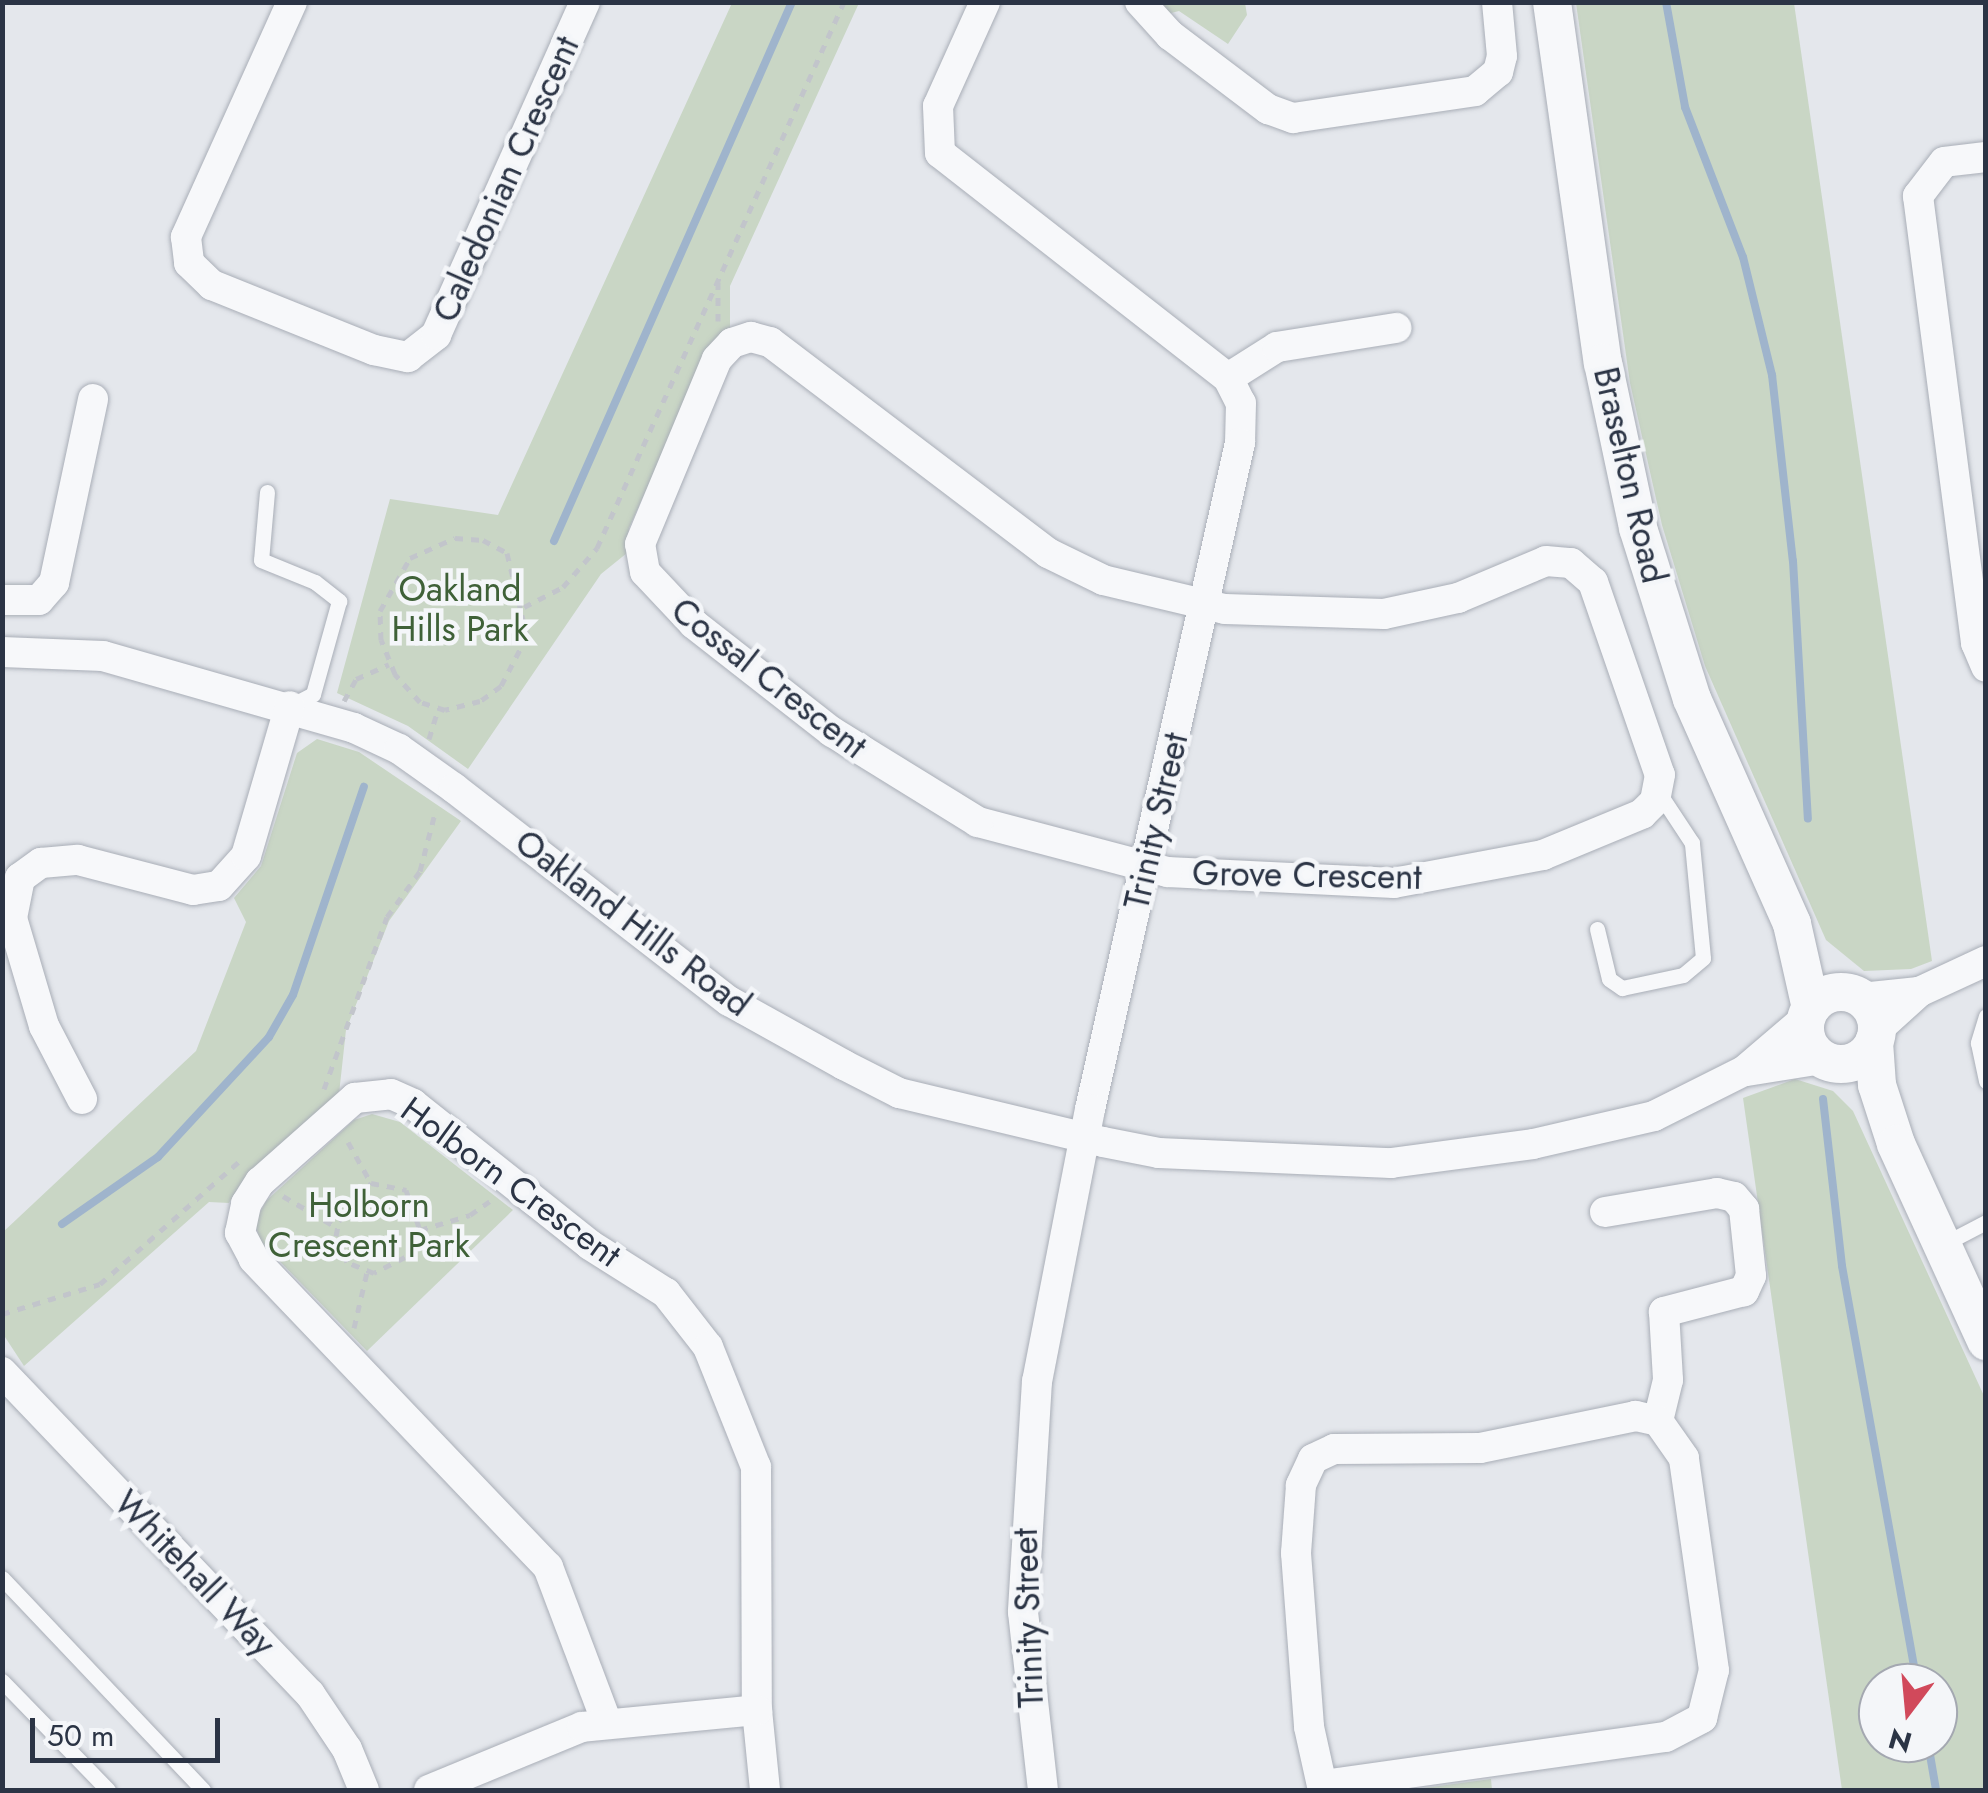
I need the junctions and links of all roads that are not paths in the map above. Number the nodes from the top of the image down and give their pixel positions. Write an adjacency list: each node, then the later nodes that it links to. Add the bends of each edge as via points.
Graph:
1 (292, 2): 2 (street, Caledonian Crescent, via 186,236 189,264 212,286 408,357 436,335)
2 (586, 2)
3 (985, 2): 9 (street, via 935,117 936,141 947,163)
4 (1140, 2): 5 (street, via 1184,46 1268,109 1293,118 1475,92 1498,72 1502,56)
5 (1496, 2)
6 (1552, 2): 19 (street, Braselton Road, via 1603,362 1638,528 1692,699)
7 (1986, 157): 15 (street, via 1944,162 1918,196 1976,643)
8 (1396, 328): 9 (street, via 1277,346)
9 (1228, 378): 13 (street, Trinity Street, via 1242,402 1242,425)
10 (93, 400): 12 (street, via 54,582 39,600)
11 (267, 492): 16 (lane, via 260,560 315,582 339,601 313,694)
12 (2, 600)
13 (1204, 604): 17 (street, via 1384,614 1458,598 1546,561 1571,563 1592,582 1660,775); 18 (street, Trinity Street); 18 (street, Cossal Crescent, via 1103,580 1048,553 760,338 732,343 718,360 640,544 658,592 832,732 906,781 1006,833)
14 (2, 652): 16 (street, Oakland Hills Road, via 103,656)
15 (1986, 668)
16 (290, 706): 28 (street, via 246,856 219,886 193,890 78,860 41,863 20,878 12,918 44,1026); 29 (street, Oakland Hills Road, via 399,748 729,1001 844,1065 899,1093)
17 (1659, 792): 18 (street, Grove Crescent, via 1642,814 1543,855 1408,881 1201,876); 20 (lane, via 1692,843 1703,958 1683,975 1622,988 1609,979)
18 (1146, 866): 29 (street, Trinity Street)
19 (1792, 924): 22 (street, Braselton Road); 23 (street, Braselton Road)
20 (1597, 929)
21 (1983, 969): 23 (street)
22 (1808, 1013): 23 (street, via 1828,995); 25 (street, via 1807,1042); 26 (street, Oakland Hills Road)
23 (1866, 1016): 25 (street, via 1856,1061); 30 (street, via 1877,1085)
24 (1986, 1016): 27 (lane, via 1978,1044)
25 (1828, 1061): 26 (street, Oakland Hills Road); 30 (street)
26 (1744, 1071): 29 (street, Oakland Hills Road, via 1654,1116 1433,1160 1159,1153)
27 (1986, 1081)
28 (82, 1098)
29 (1084, 1138): 47 (street, Trinity Street, via 1046,1324 1025,1495 1026,1671)
30 (1896, 1144): 33 (street)
31 (1605, 1212): 36 (street, via 1717,1193 1744,1210 1751,1276 1744,1292 1664,1312 1667,1398)
32 (1986, 1222): 33 (lane)
33 (1942, 1244): 34 (street)
34 (1986, 1341)
35 (2, 1372): 44 (street, Whitehall Way, via 310,1694 347,1749)
36 (1658, 1422): 41 (street, via 1636,1416 1480,1448 1334,1450 1313,1459 1300,1485 1296,1553 1309,1727); 41 (street, via 1684,1458 1714,1670 1702,1718 1666,1737)
37 (2, 1578): 43 (lane)
38 (2, 1681): 42 (lane)
39 (757, 1710): 40 (street); 40 (street, Holborn Crescent, via 756,1466 708,1347 666,1294 590,1245 401,1098 355,1098 267,1176 246,1204 240,1233 254,1260 548,1568); 46 (street, Holborn Crescent)
40 (607, 1723): 45 (street, via 582,1727)
41 (1323, 1788)
42 (108, 1790)
43 (202, 1790)
44 (364, 1790)
45 (429, 1790)
46 (765, 1790)
47 (1043, 1790)

